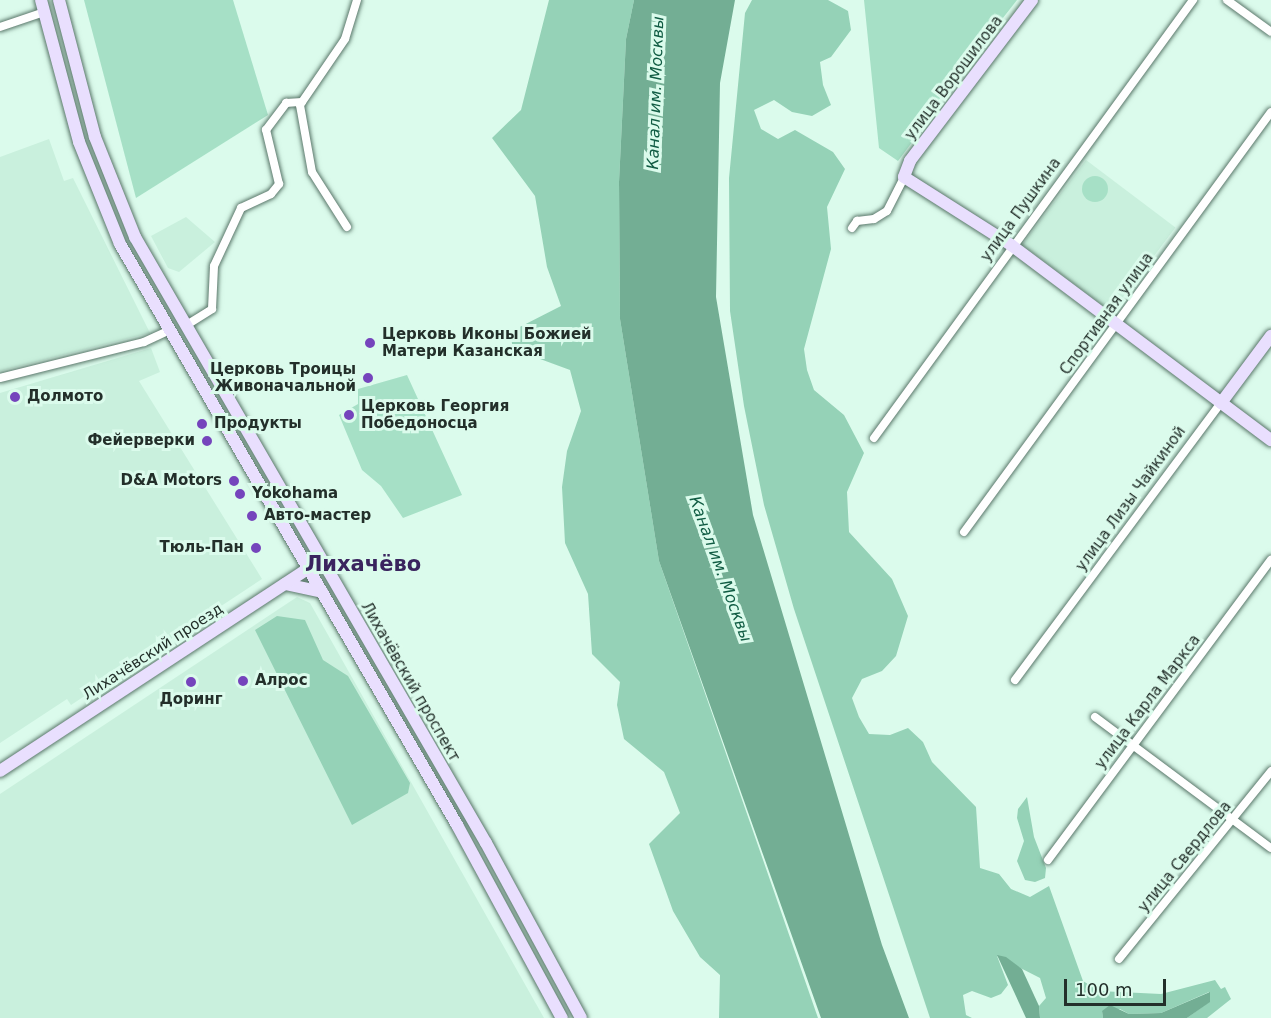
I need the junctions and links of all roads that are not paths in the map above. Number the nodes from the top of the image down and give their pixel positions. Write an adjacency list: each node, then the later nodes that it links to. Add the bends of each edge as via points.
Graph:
1 (59, 0): 16 (main road, Лихачёвский проспект, via 106,171 135,237)
2 (357, 0): 9 (street, via 345,39)
3 (1032, 0): 11 (main road, улица Ворошилова, via 910,161)
4 (1193, 0): 14 (street, улица Пушкина)
5 (1227, 0): 8 (street)
6 (43, 6): 7 (street); 17 (main road, Лихачёвский проспект, via 91,177 120,244)
7 (0, 27)
8 (1271, 32)
9 (302, 102): 12 (street, via 312,172); 16 (street, via 286,103 266,130 279,184 271,194 241,208 214,266 212,309)
10 (1271, 112): 15 (street, Спортивная улица)
11 (904, 177): 13 (street, via 887,211 874,219 856,221); 14 (main road)
12 (347, 228)
13 (852, 228)
14 (1011, 245): 15 (main road); 21 (street, улица Пушкина)
15 (1115, 325): 20 (main road); 23 (street, Спортивная улица)
16 (185, 326): 25 (main road, Лихачёвский проспект)
17 (168, 331): 19 (street, via 144,342); 24 (main road, Лихачёвский проспект)
18 (1271, 336): 20 (main road, улица Лизы Чайкиной)
19 (0, 378)
20 (1221, 403): 22 (main road); 30 (street, улица Лизы Чайкиной)
21 (874, 438)
22 (1271, 440)
23 (964, 532)
24 (291, 539): 27 (main road, Лихачёвский проспект); 28 (main road, via 294,565)
25 (322, 560): 27 (main road, Лихачёвский проезд); 40 (main road, Лихачёвский проспект, via 486,843)
26 (1271, 560): 32 (street, улица Карла Маркса)
27 (308, 569): 28 (main road, Лихачёвский проезд); 29 (main road, Лихачёвский проспект)
28 (285, 584): 29 (main road); 33 (main road, Лихачёвский проезд)
29 (322, 592): 39 (main road, Лихачёвский проспект, via 488,880)
30 (1014, 680)
31 (1095, 717): 32 (street)
32 (1134, 743): 35 (street); 37 (street, улица Карла Маркса)
33 (0, 771)
34 (1271, 771): 35 (street, улица Свердлова)
35 (1234, 820): 36 (street); 38 (street, улица Свердлова)
36 (1271, 848)
37 (1048, 860)
38 (1119, 959)
39 (562, 1018)
40 (581, 1018)

